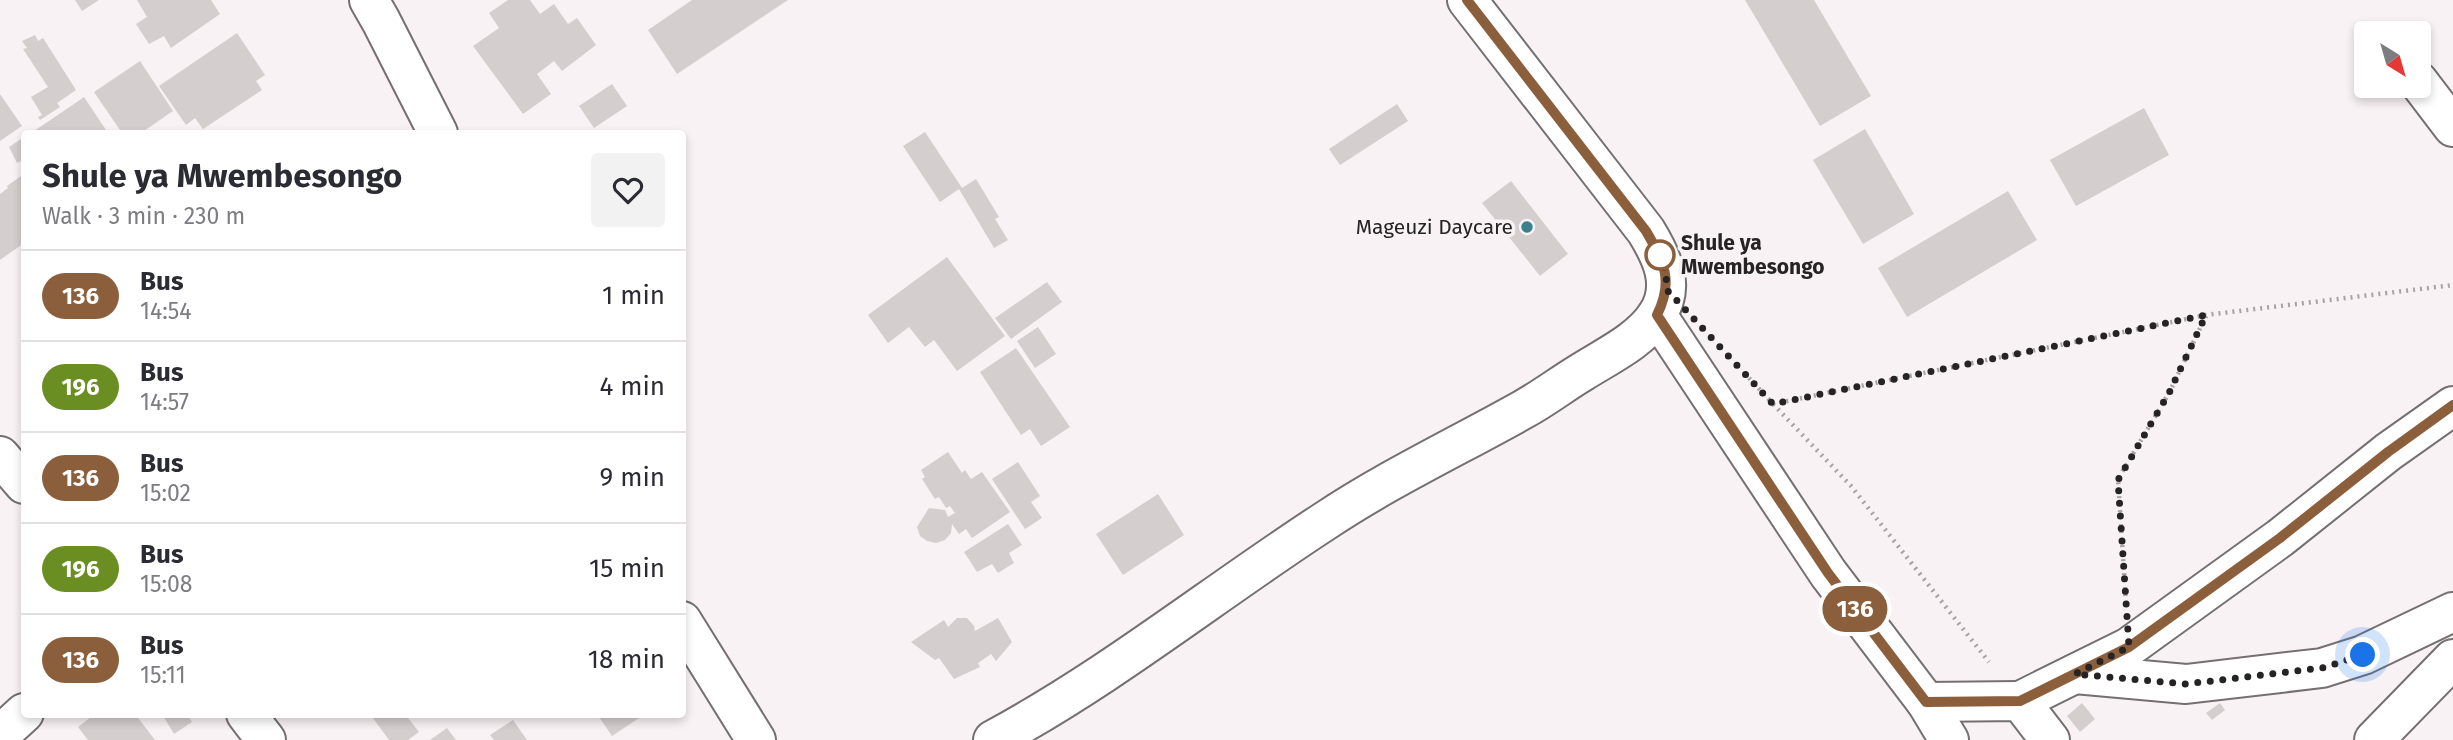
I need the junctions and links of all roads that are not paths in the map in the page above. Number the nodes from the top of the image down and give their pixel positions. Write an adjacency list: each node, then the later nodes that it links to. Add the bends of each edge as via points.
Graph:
1 (369, 0): 5 (street)
2 (1467, 0): 6 (street, via 1646,231 1660,255 1667,282)
3 (2431, 98): 4 (street)
4 (2453, 127)
5 (436, 130)
6 (1657, 315): 15 (street, via 1828,573); 21 (street, via 1636,337 1527,408 1326,520 1071,694)
7 (2453, 405): 13 (street, via 2129,647)
8 (0, 456): 9 (street)
9 (21, 480)
10 (2453, 612): 13 (street, via 2363,655 2322,668 2186,684)
11 (686, 628): 20 (street)
12 (2453, 659): 24 (street)
13 (2075, 674): 14 (street)
14 (2020, 701): 15 (street); 23 (street)
15 (1926, 702): 22 (street)
16 (21, 716): 18 (street)
17 (249, 718): 19 (street)
18 (0, 734)
19 (266, 740)
20 (755, 740)
21 (993, 740)
22 (1949, 740)
23 (2050, 740)
24 (2374, 740)

